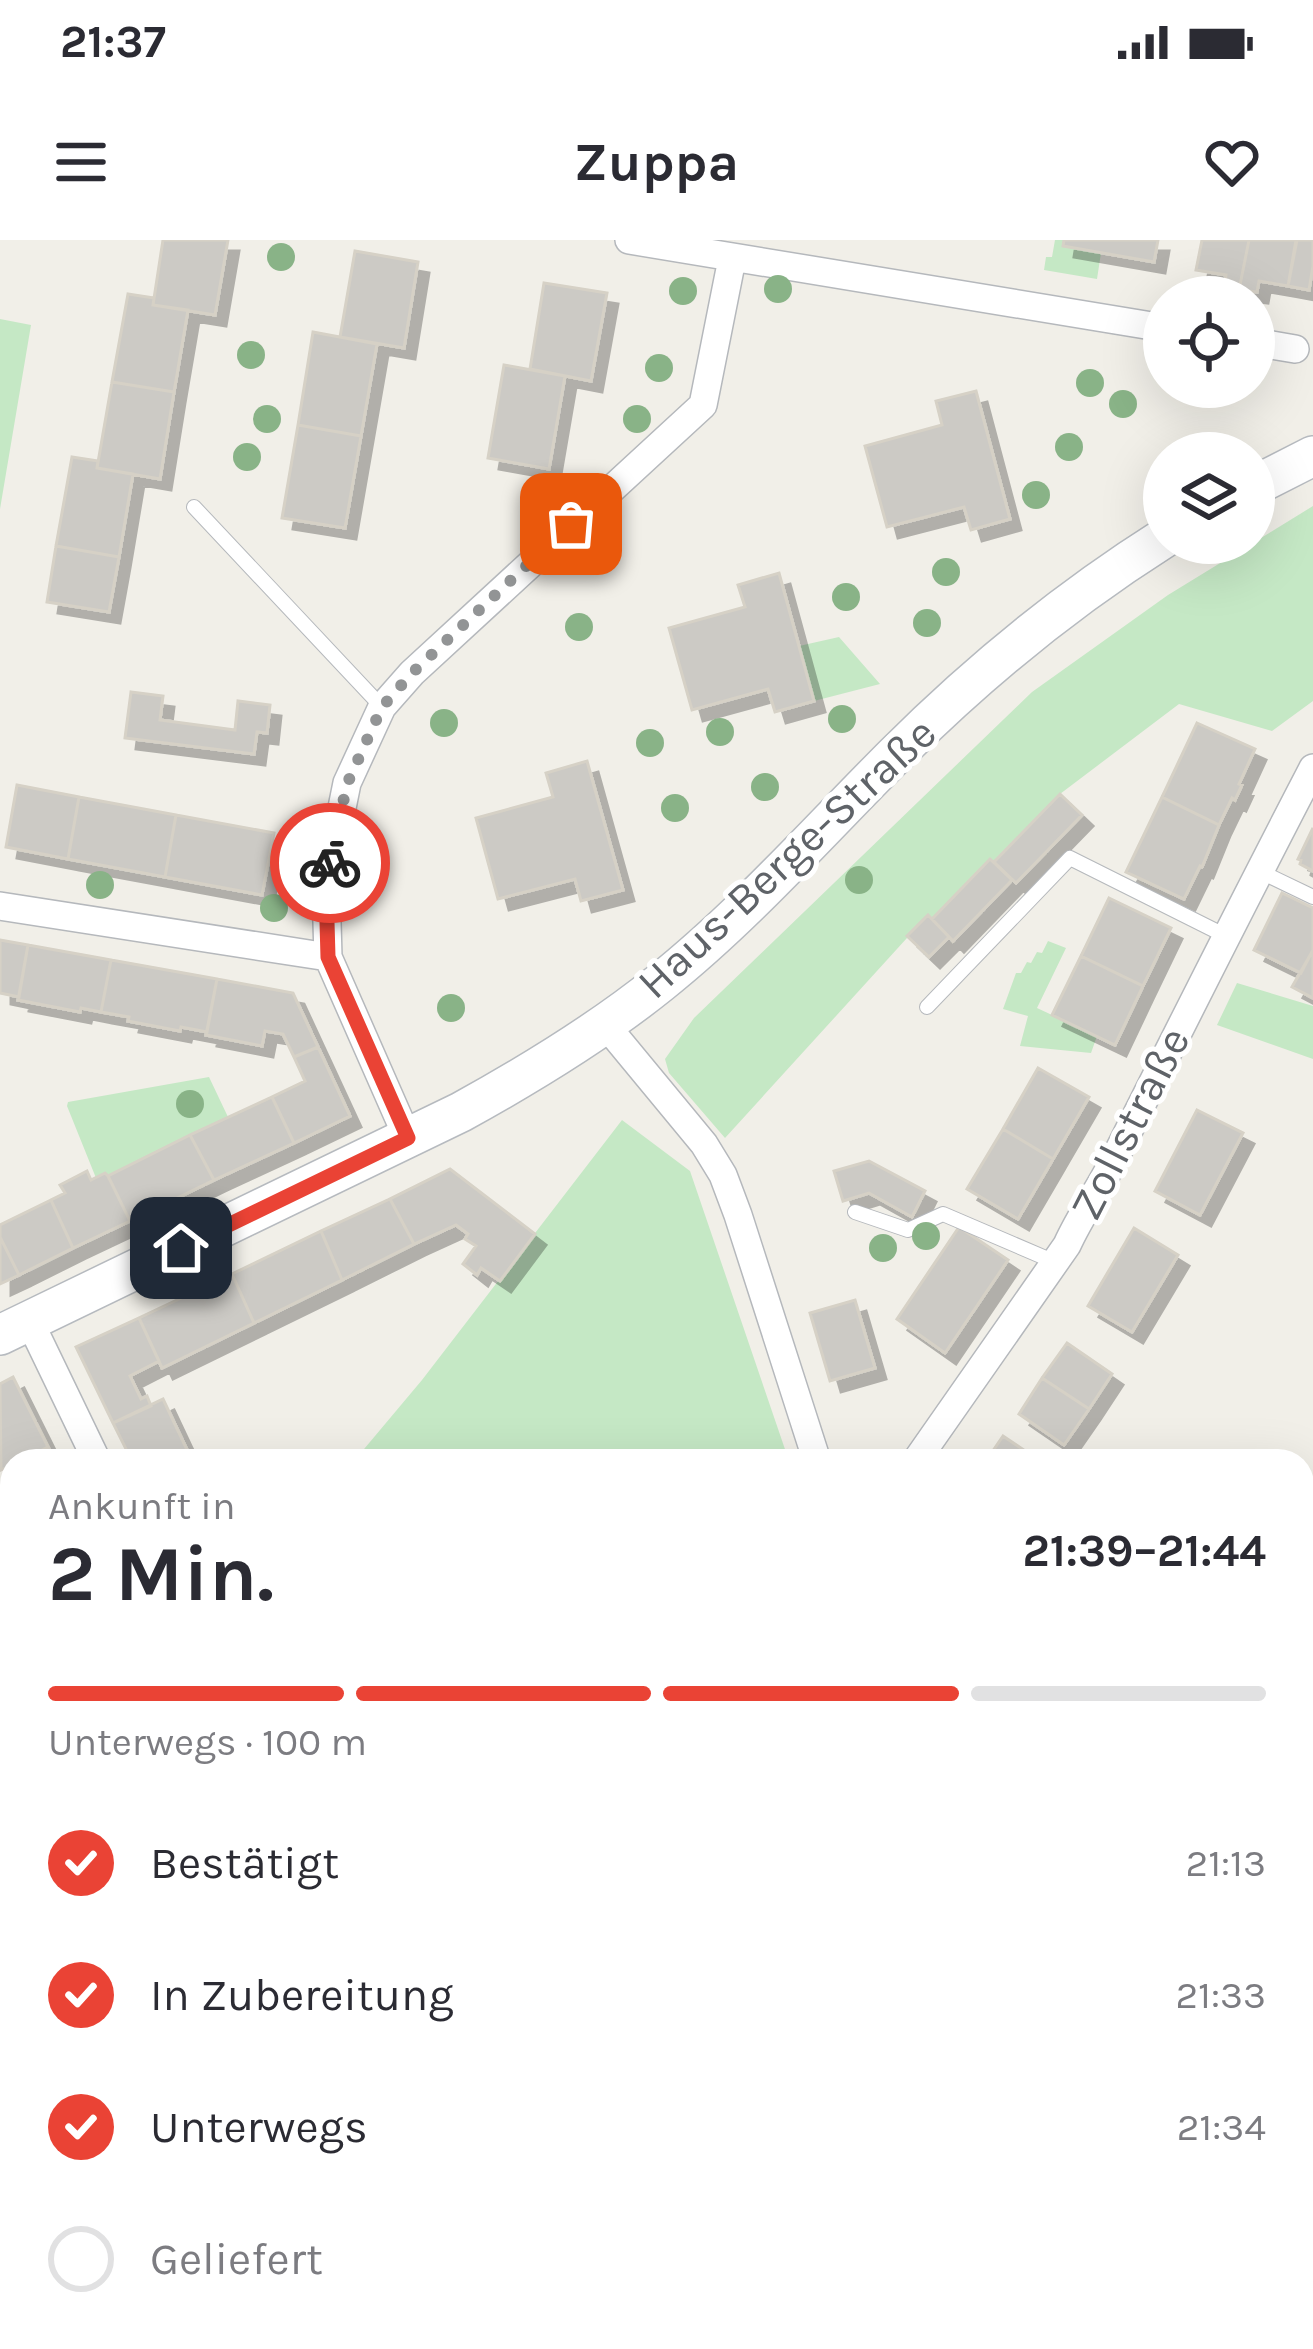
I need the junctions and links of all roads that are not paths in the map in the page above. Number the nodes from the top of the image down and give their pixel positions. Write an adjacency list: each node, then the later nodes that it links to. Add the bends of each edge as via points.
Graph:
1 (629, 240): 2 (street)
2 (732, 259): 3 (street); 10 (street, via 703,405)
3 (1143, 325)
4 (1275, 346): 5 (street)
5 (1295, 349)
6 (1313, 456): 7 (main road)
7 (1275, 475)
8 (194, 507): 10 (lane)
9 (1143, 552): 18 (main road, Haus-Berge-Straße, via 1000,658 723,928)
10 (382, 707): 16 (street, via 347,784 335,834)
11 (1313, 768): 12 (street, Zollstraße)
12 (1259, 871): 13 (lane); 15 (street, Zollstraße)
13 (1313, 897)
14 (0, 906): 16 (street)
15 (1226, 936): 17 (lane, via 1070,857); 21 (street, Zollstraße)
16 (328, 957): 19 (street)
17 (927, 1007)
18 (604, 1023): 19 (main road, Haus-Berge-Straße); 24 (street, via 723,1175)
19 (408, 1138): 22 (main road, Haus-Berge-Straße)
20 (855, 1212): 21 (lane, via 902,1229 943,1214)
21 (1055, 1262): 25 (street, Zollstraße)
22 (15, 1328): 23 (street)
23 (90, 1449)
24 (813, 1449)
25 (924, 1449)

